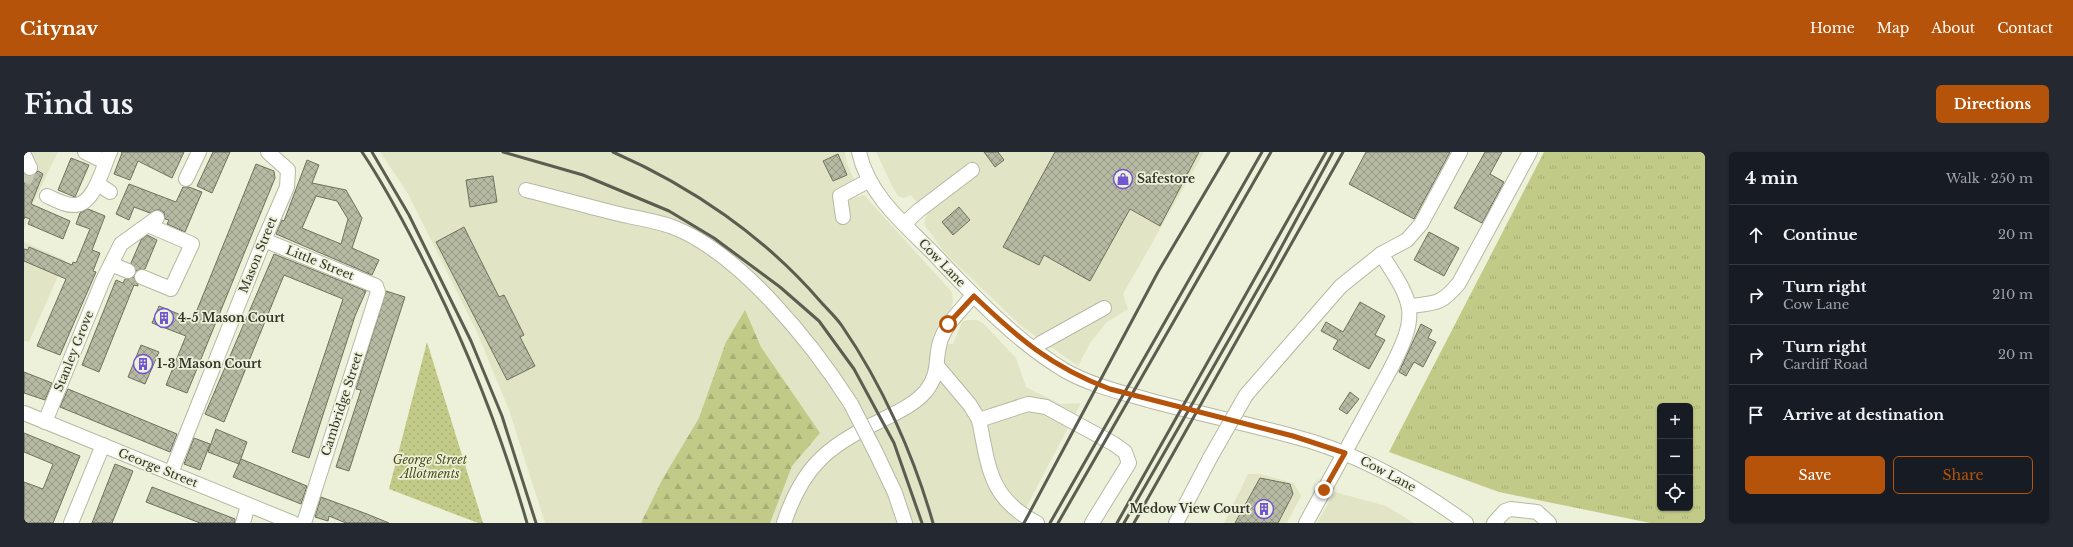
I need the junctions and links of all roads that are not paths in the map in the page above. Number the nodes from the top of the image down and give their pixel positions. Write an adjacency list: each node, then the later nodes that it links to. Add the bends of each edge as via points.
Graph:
1 (85, 152): 8 (street)
2 (199, 152): 11 (street)
3 (268, 152): 19 (street, Mason Street, via 288,170 287,187)
4 (859, 152): 12 (street, Cow Lane)
5 (1460, 152): 20 (street, via 1421,224 1407,240)
6 (1530, 152): 26 (street, via 1459,283 1448,296 1436,304)
7 (24, 155): 9 (street)
8 (108, 157): 13 (street)
9 (30, 168)
10 (972, 170): 18 (street)
11 (186, 179)
12 (868, 181): 17 (street, via 840,196); 18 (street, Cow Lane)
13 (98, 184): 15 (street); 16 (street, via 78,205 65,204)
14 (526, 190): 42 (street, bridge, via 670,226 705,244 739,270 797,330 826,366 851,404 895,493)
15 (110, 192)
16 (47, 196)
17 (844, 217)
18 (904, 224): 25 (street, Cow Lane)
19 (264, 240): 24 (street, Little Street); 35 (street, Mason Street)
20 (1381, 254): 26 (street, via 1403,286); 45 (street, bridge, via 1341,286 1246,395)
21 (111, 264): 22 (street); 23 (street, Stanley Grove, via 121,244 153,221 192,244 171,289); 32 (street, Stanley Grove)
22 (128, 271)
23 (142, 277)
24 (376, 286): 40 (street, Cambridge Street, via 378,292)
25 (974, 296): 28 (street, Cow Lane, via 1016,336); 29 (street, via 948,324 938,353)
26 (1410, 306): 34 (street, via 1408,330 1402,346)
27 (1104, 308): 28 (street)
28 (1034, 349): 34 (street, Cow Lane, via 1065,370 1110,389 1293,436)
29 (938, 367): 31 (street, via 970,405); 41 (street, via 926,390 903,409 831,448 807,474)
30 (24, 413): 32 (street, George Street)
31 (979, 420): 43 (street, via 997,490 1005,501); 44 (street, via 1028,404 1046,407 1084,426 1125,452 1129,463)
32 (45, 422): 33 (street, George Street)
33 (103, 445): 35 (street, George Street); 37 (street)
34 (1345, 453): 46 (street); 47 (street, Cow Lane, via 1404,482)
35 (171, 473): 36 (street, George Street)
36 (248, 505): 38 (street); 39 (street, George Street)
37 (71, 523)
38 (243, 523)
39 (292, 523)
40 (304, 523)
41 (784, 523)
42 (905, 523)
43 (1037, 523)
44 (1092, 523)
45 (1176, 523)
46 (1306, 523)
47 (1466, 523)
48 (1494, 523): 49 (street, via 1505,511 1511,510 1537,512)
49 (1549, 523)

